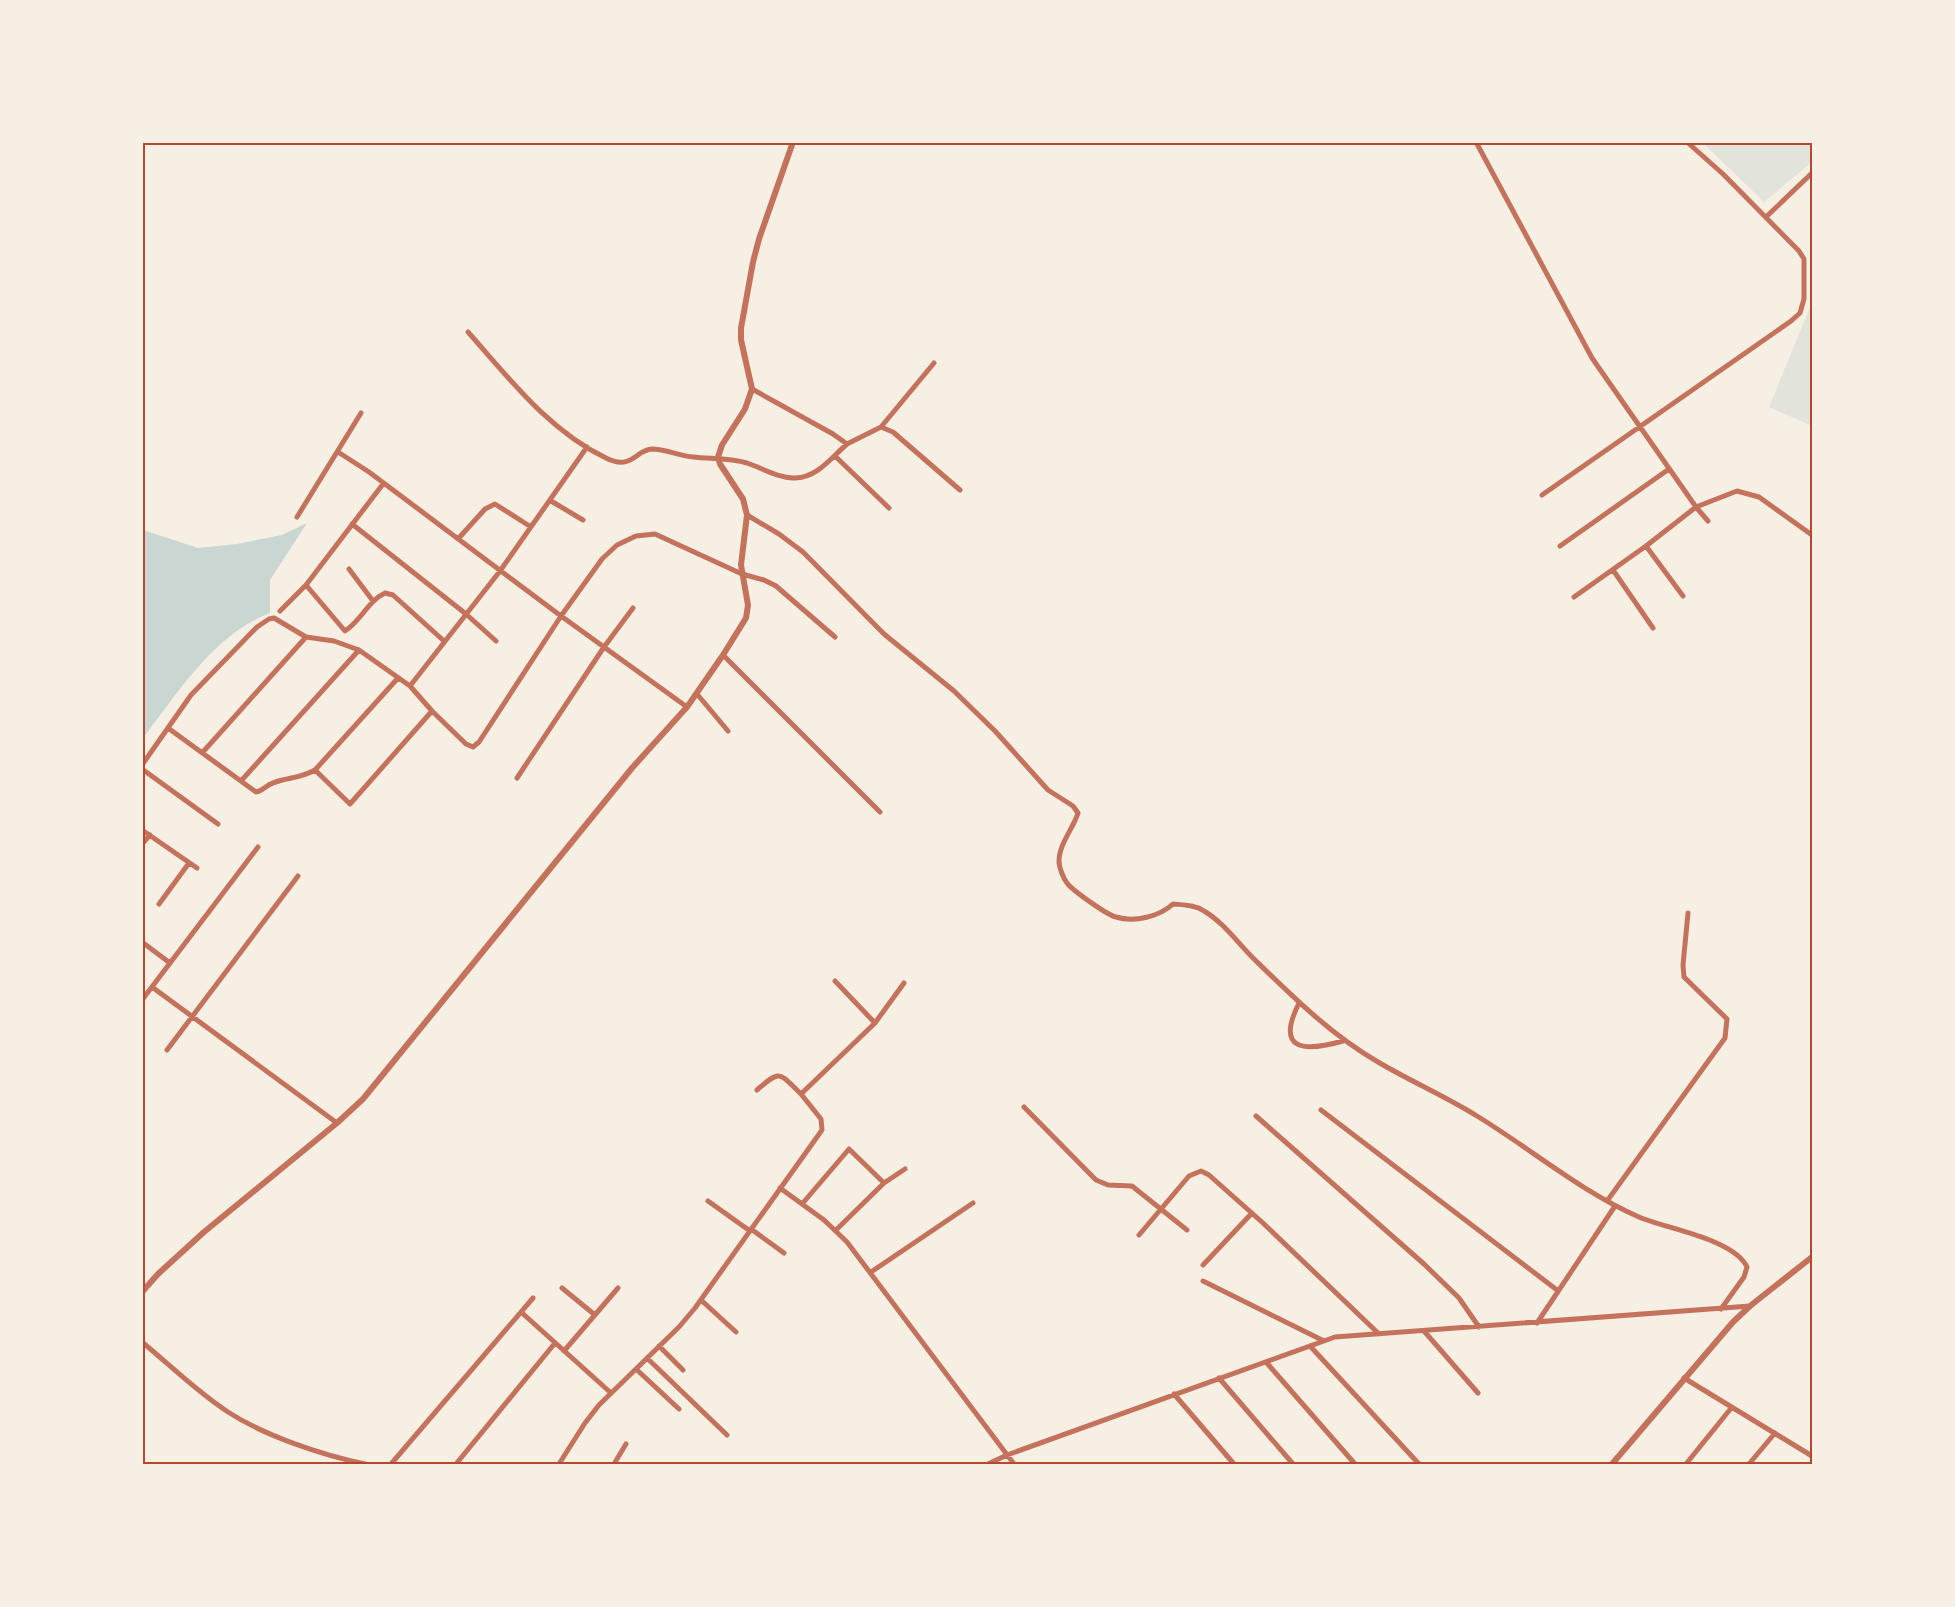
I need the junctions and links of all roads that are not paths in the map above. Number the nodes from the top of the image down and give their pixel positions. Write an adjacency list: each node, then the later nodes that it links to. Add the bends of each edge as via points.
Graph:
1 (794, 142): 8 (street, via 766,216 746,298 741,334)
2 (1476, 142): 11 (street, via 1592,358)
3 (1687, 142): 5 (street)
4 (1812, 173): 5 (street)
5 (1766, 218): 11 (street, via 1804,259 1800,313)
6 (468, 332): 13 (street, via 564,433)
7 (934, 363): 10 (street)
8 (752, 388): 12 (street); 16 (street)
9 (361, 413): 14 (street)
10 (881, 427): 12 (street); 19 (street, via 893,432)
11 (1640, 427): 17 (street); 20 (street)
12 (847, 444): 15 (street)
13 (587, 447): 16 (street, via 617,462 629,461 653,449); 21 (street)
14 (338, 452): 18 (street); 25 (street)
15 (835, 456): 16 (street, via 809,476 794,479 741,461); 23 (street)
16 (718, 458): 24 (street, via 743,499)
17 (1669, 469): 22 (street); 32 (street)
18 (383, 484): 28 (street); 31 (street)
19 (960, 490)
20 (1542, 495)
21 (551, 501): 26 (street); 29 (street)
22 (1696, 507): 27 (street); 30 (street, via 1737,491 1759,497); 33 (street)
23 (889, 508)
24 (747, 515): 37 (street); 83 (street, via 803,552 884,634 954,691 1048,790 1073,806 1078,813 1059,861 1067,883 1116,917 1150,916 1173,904 1202,909 1218,920)
25 (297, 517)
26 (584, 520)
27 (1708, 521)
28 (352, 524): 38 (street); 44 (street)
29 (531, 527): 31 (street, via 495,504 485,509); 36 (street)
30 (1812, 535)
31 (458, 539): 36 (street)
32 (1560, 546)
33 (1646, 546): 35 (street); 39 (street)
34 (349, 569): 41 (street)
35 (1613, 570): 40 (street); 46 (street)
36 (500, 571): 44 (street); 45 (street)
37 (742, 574): 45 (street, via 655,534 636,536 617,545 602,559); 47 (street, via 776,586); 53 (street, via 748,612)
38 (306, 585): 41 (street, via 345,631); 43 (street)
39 (1683, 596)
40 (1574, 597)
41 (373, 601): 49 (street, via 385,593 393,595)
42 (633, 608): 51 (street)
43 (280, 611)
44 (466, 614): 49 (street); 50 (street)
45 (561, 616): 51 (street); 58 (street, via 476,745 466,744)
46 (1653, 628)
47 (835, 637)
48 (306, 638): 52 (street, via 334,641); 59 (street, via 274,618 269,619 191,695); 61 (street)
49 (444, 641): 55 (street)
50 (496, 641)
51 (604, 646): 57 (street); 64 (street)
52 (359, 650): 54 (street); 65 (street)
53 (723, 655): 56 (street); 66 (street)
54 (398, 678): 55 (street); 63 (street)
55 (410, 686): 58 (street)
56 (697, 694): 57 (street); 60 (street)
57 (687, 707): 93 (street, via 632,768 370,1090)
58 (432, 711): 63 (street, via 350,804)
59 (168, 728): 61 (street); 62 (street)
60 (728, 730)
61 (202, 753): 65 (street)
62 (142, 767): 67 (street)
63 (315, 770): 65 (street, via 302,777 273,782 259,792)
64 (518, 778)
65 (241, 782)
66 (880, 812)
67 (218, 824)
68 (142, 830): 69 (street)
69 (150, 835): 70 (street); 72 (street)
70 (142, 844)
71 (258, 847): 78 (street)
72 (189, 863): 73 (street); 75 (street)
73 (197, 868)
74 (298, 876): 84 (street)
75 (159, 904)
76 (1688, 913): 97 (street, via 1684,977 1726,1019 1725,1038)
77 (142, 942): 78 (street)
78 (170, 963): 81 (street)
79 (835, 981): 85 (street)
80 (904, 983): 85 (street)
81 (152, 987): 82 (street); 84 (street)
82 (142, 1000)
83 (1299, 1003): 86 (street); 86 (street, via 1290,1027 1294,1042 1313,1047)
84 (192, 1017): 87 (street); 93 (street)
85 (875, 1023): 89 (street)
86 (1343, 1041): 97 (street, via 1477,1116)
87 (167, 1050)
88 (757, 1090): 89 (street, via 778,1075)
89 (801, 1094): 96 (street, via 821,1119 822,1130)
90 (1024, 1107): 102 (street, via 1096,1180 1132,1186)
91 (1321, 1110): 115 (street)
92 (1256, 1116): 124 (street, via 1424,1264 1459,1298)
93 (337, 1123): 116 (street, via 204,1232)
94 (905, 1169): 95 (street)
95 (884, 1183): 100 (street, via 849,1149); 105 (street)
96 (780, 1188): 100 (street); 104 (street)
97 (1607, 1201): 101 (street)
98 (708, 1202): 104 (street)
99 (973, 1203): 111 (street)
100 (802, 1204): 105 (street)
101 (1615, 1206): 115 (street); 120 (street, via 1739,1255 1748,1267)
102 (1161, 1208): 103 (street, via 1189,1176 1201,1171); 106 (street); 107 (street)
103 (1252, 1213): 110 (street); 127 (street)
104 (751, 1230): 108 (street); 118 (street)
105 (836, 1230): 111 (street)
106 (1187, 1230)
107 (1138, 1235)
108 (784, 1253)
109 (1812, 1257): 119 (street)
110 (1203, 1265)
111 (872, 1272): 148 (street)
112 (1203, 1281): 128 (street)
113 (562, 1288): 122 (street)
114 (618, 1288): 122 (street)
115 (1557, 1290): 123 (street)
116 (142, 1292)
117 (533, 1298): 121 (street)
118 (701, 1300): 126 (street); 131 (street)
119 (1750, 1306): 120 (street); 139 (street)
120 (1721, 1309): 123 (street)
121 (521, 1312): 130 (street); 151 (street)
122 (595, 1315): 133 (street)
123 (1537, 1323): 124 (street)
124 (1479, 1327): 125 (street)
125 (1424, 1331): 127 (street); 141 (street)
126 (736, 1332)
127 (1379, 1334): 128 (street)
128 (1324, 1341): 132 (street)
129 (142, 1342): 150 (street, via 239,1418 309,1448)
130 (555, 1343): 133 (street); 152 (street)
131 (659, 1346): 134 (street); 137 (street)
132 (1310, 1346): 135 (street); 160 (street)
133 (564, 1351): 140 (street)
134 (647, 1358): 136 (street); 146 (street)
135 (1266, 1362): 138 (street); 159 (street)
136 (636, 1369): 140 (street); 144 (street)
137 (683, 1370)
138 (1219, 1378): 142 (street); 158 (street)
139 (1684, 1378): 143 (street); 161 (street)
140 (611, 1393): 153 (street, via 589,1417)
141 (1478, 1393)
142 (1174, 1394): 148 (street); 157 (street)
143 (1732, 1407): 145 (street); 162 (street)
144 (679, 1409)
145 (1774, 1433): 149 (street); 163 (street)
146 (727, 1435)
147 (626, 1444): 154 (street)
148 (1007, 1455): 155 (street); 156 (street)
149 (1812, 1456)
150 (365, 1464)
151 (391, 1464)
152 (456, 1464)
153 (559, 1464)
154 (614, 1464)
155 (988, 1464)
156 (1014, 1464)
157 (1234, 1464)
158 (1293, 1464)
159 (1356, 1464)
160 (1419, 1464)
161 (1612, 1464)
162 (1686, 1464)
163 (1749, 1464)

